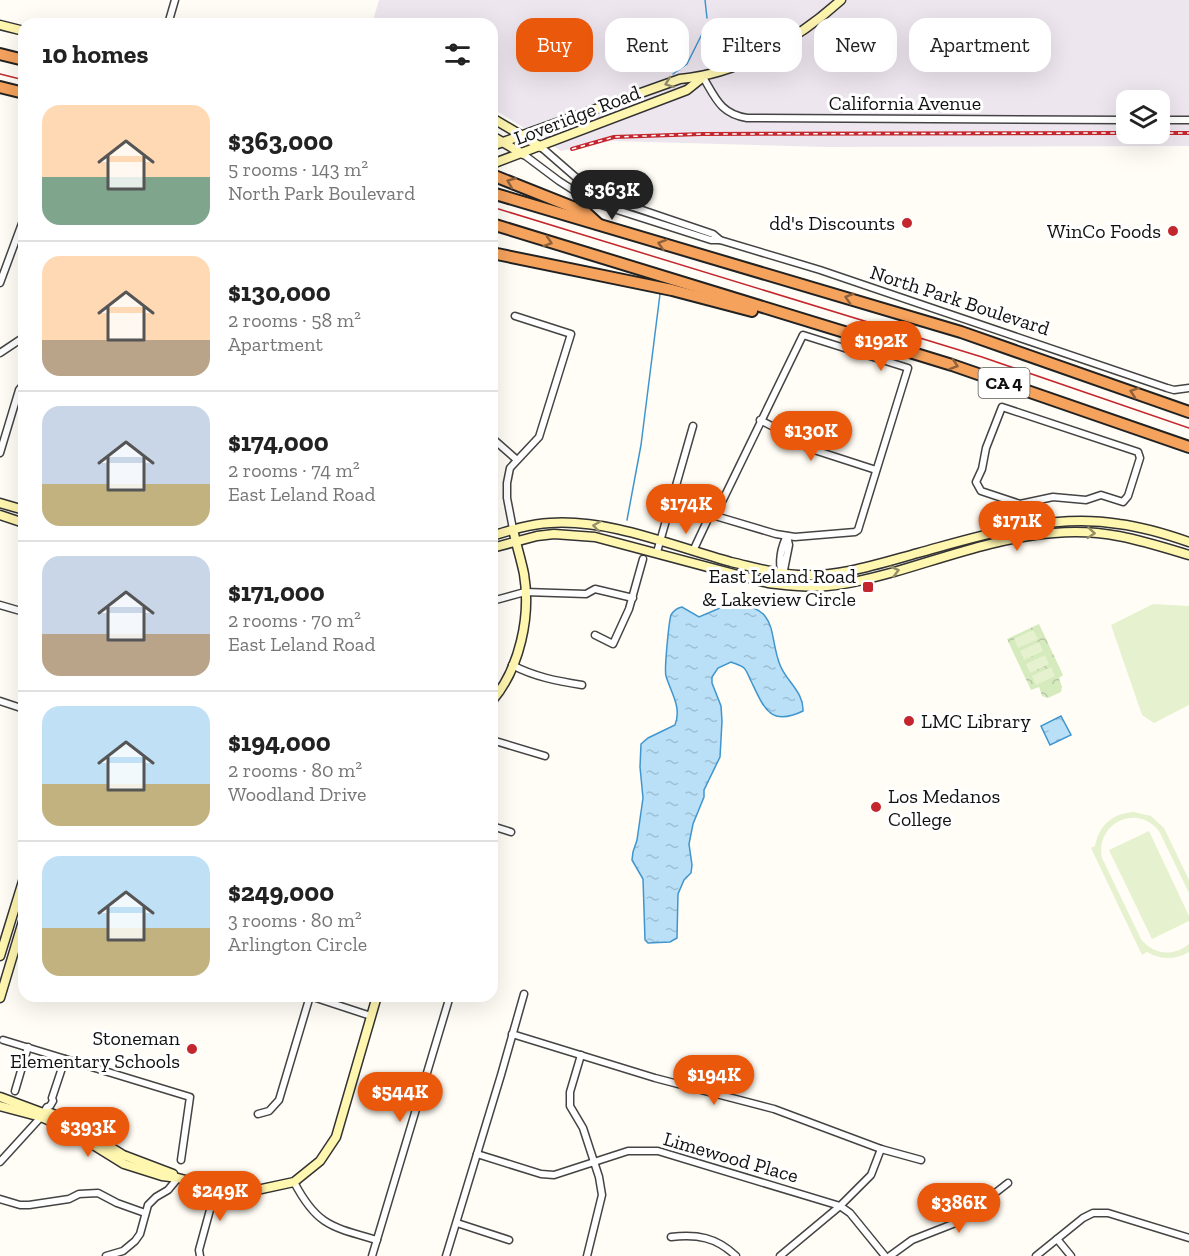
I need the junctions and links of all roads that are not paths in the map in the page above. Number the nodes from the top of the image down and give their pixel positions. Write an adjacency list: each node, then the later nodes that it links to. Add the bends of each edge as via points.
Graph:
1 (175, 0): 3 (street)
2 (841, 0): 9 (main road, Loveridge Road, via 820,19 756,57)
3 (170, 18)
4 (0, 25): 5 (main road)
5 (18, 30)
6 (18, 53): 7 (highway)
7 (0, 54): 8 (highway)
8 (18, 58)
9 (703, 77): 12 (street, California Avenue, via 725,111 747,118); 16 (main road, Loveridge Road, one-way to 16, via 680,79); 20 (main road, Loveridge Road, via 687,90)
10 (0, 87): 11 (highway)
11 (18, 92)
12 (1116, 120)
13 (1170, 120): 14 (street)
14 (1189, 120)
15 (498, 122): 16 (main road)
16 (520, 135): 18 (main road, Loveridge Road); 20 (main road)
17 (498, 139): 18 (main road)
18 (502, 141): 19 (main road, Loveridge Road); 21 (main road)
19 (498, 143)
20 (541, 147): 21 (main road, Loveridge Road); 28 (street, North Park Boulevard, via 595,194 713,234)
21 (523, 154): 22 (main road, Loveridge Road); 28 (street, North Park Boulevard, via 592,202)
22 (498, 162)
23 (498, 177): 26 (highway, one-way to 23, via 585,212)
24 (498, 195): 26 (highway, CA 4)
25 (498, 226): 32 (highway, CA 4, one-way to 32)
26 (600, 226): 37 (highway, CA 4, one-way to 26, via 961,332)
27 (18, 234): 30 (street)
28 (720, 240): 35 (street, North Park Boulevard, via 1167,388)
29 (498, 254): 32 (highway, via 672,290 797,323)
30 (0, 283)
31 (515, 316): 43 (street, via 571,334 539,437)
32 (817, 324): 41 (highway, CA 4, one-way to 41, via 952,365)
33 (18, 341): 34 (street)
34 (0, 353)
35 (1189, 388)
36 (18, 393): 42 (street)
37 (1189, 412)
38 (760, 420): 44 (street, via 808,448); 44 (street, via 803,335 908,368); 49 (street, via 718,510)
39 (693, 426): 57 (street)
40 (498, 443): 43 (street)
41 (1189, 447)
42 (0, 453)
43 (517, 460): 52 (street, via 510,468 507,483 508,514)
44 (876, 470): 54 (street, via 858,530)
45 (0, 503): 47 (main road)
46 (1029, 503): 46 (street, via 1020,504 981,491 976,482 1002,407 1138,452 1140,458 1123,502 1101,495 1086,500 1053,497); 51 (street)
47 (18, 508)
48 (0, 515): 50 (main road)
49 (712, 515): 54 (street); 60 (street)
50 (18, 521)
51 (1031, 524): 55 (street); 58 (main road, via 1116,523); 64 (main road, via 853,571)
52 (513, 529): 53 (main road); 56 (main road); 57 (main road, one-way to 52, via 572,523)
53 (498, 534)
54 (787, 536): 64 (street, via 789,545)
55 (1033, 536): 62 (main road, one-way to 62, via 1053,532 1116,535); 65 (main road, one-way to 55, via 857,582)
56 (516, 541): 59 (main road); 61 (main road, via 554,534 595,537); 66 (main road)
57 (660, 541): 60 (main road); 61 (street)
58 (1189, 542)
59 (498, 546)
60 (693, 551): 64 (main road)
61 (657, 552): 65 (main road)
62 (1189, 555)
63 (643, 559): 67 (street)
64 (782, 574): 65 (street)
65 (781, 585)
66 (525, 592): 67 (street, via 586,594 595,589); 68 (street); 72 (main road, via 520,645)
67 (633, 598): 71 (street, via 613,644)
68 (498, 599)
69 (0, 605): 70 (street)
70 (18, 610)
71 (595, 636)
72 (512, 665): 73 (street, via 548,680); 74 (main road)
73 (582, 685)
74 (498, 693)
75 (0, 701): 76 (street)
76 (18, 707)
77 (498, 742): 78 (street)
78 (544, 756)
79 (498, 828): 80 (street)
80 (511, 832)
81 (18, 898): 83 (main road)
82 (18, 938): 85 (main road)
83 (0, 956)
84 (524, 994): 91 (street)
85 (0, 999)
86 (308, 1002): 100 (street, via 279,1100 269,1111)
87 (328, 1002): 90 (street)
88 (375, 1002): 90 (main road)
89 (448, 1002): 118 (street)
90 (371, 1016): 108 (main road, via 336,1137 320,1161)
91 (512, 1034): 94 (street); 102 (street)
92 (3, 1040): 93 (street)
93 (28, 1047): 95 (street); 96 (street)
94 (581, 1055): 101 (street, via 774,1109); 106 (street, via 570,1106 583,1128)
95 (65, 1059): 99 (street, via 53,1101); 103 (street, via 190,1097)
96 (15, 1091)
97 (0, 1097): 99 (main road)
98 (0, 1106): 99 (main road)
99 (44, 1112): 105 (street); 107 (main road, via 124,1164)
100 (258, 1114)
101 (881, 1149): 104 (street); 112 (street, via 871,1175)
102 (477, 1154): 106 (street, Limewood Place, via 554,1174); 114 (street)
103 (181, 1160)
104 (921, 1160)
105 (0, 1162)
106 (594, 1162): 112 (street, Limewood Place, via 628,1151 658,1151); 124 (street, via 602,1195)
107 (178, 1178): 110 (main road); 113 (street)
108 (294, 1182): 110 (main road, via 248,1192); 118 (street, via 306,1204 323,1222)
109 (1008, 1183): 127 (street, via 958,1222 912,1240)
110 (216, 1188): 121 (street)
111 (0, 1199): 113 (street, via 30,1205 98,1192)
112 (840, 1206): 126 (street); 127 (street, Limewood Place)
113 (145, 1213): 120 (street, via 135,1241 123,1251)
114 (457, 1224): 119 (street); 123 (street)
115 (671, 1237): 125 (street, via 699,1236)
116 (1189, 1238): 117 (street, via 1108,1213 1094,1213)
117 (1057, 1239): 128 (street); 129 (street)
118 (377, 1240): 122 (street)
119 (509, 1240)
120 (106, 1256)
121 (200, 1256)
122 (372, 1256)
123 (446, 1256)
124 (587, 1256)
125 (736, 1256)
126 (780, 1256)
127 (888, 1256)
128 (1036, 1256)
129 (1071, 1256)

